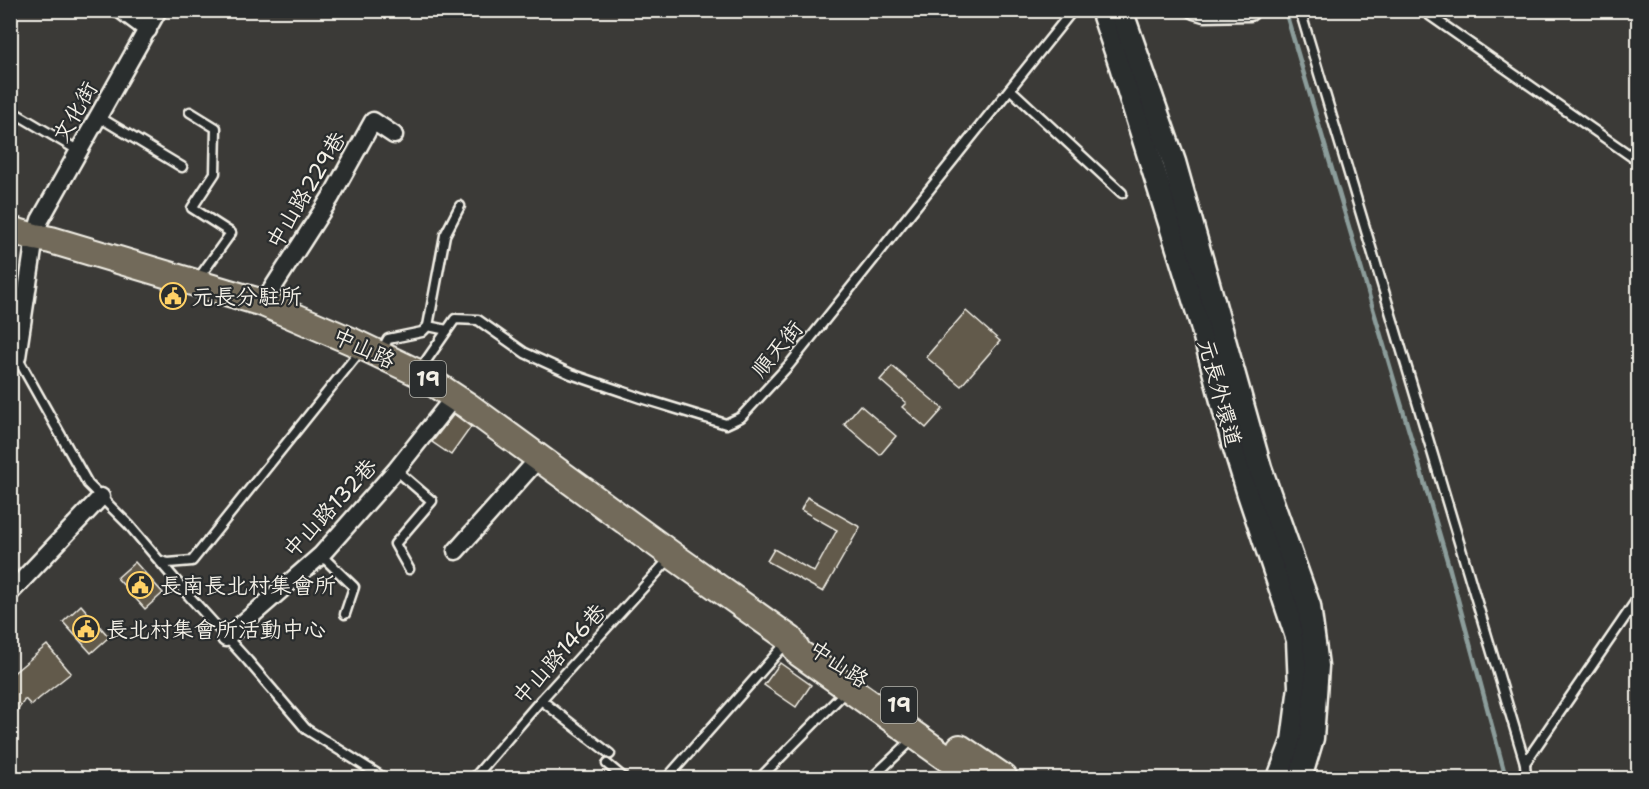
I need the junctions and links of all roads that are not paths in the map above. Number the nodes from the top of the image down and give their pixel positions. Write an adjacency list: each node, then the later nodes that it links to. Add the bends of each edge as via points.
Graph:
1 (121, 10): 10 (street)
2 (158, 10): 10 (street, 文化街)
3 (1073, 10): 11 (lane, 順天街)
4 (1102, 10): 58 (street, 元長外環道, via 1202,322 1249,494 1298,640 1300,687 1293,741)
5 (1121, 10): 59 (street, 元長外環道, via 1174,162 1260,468 1309,606 1317,666 1312,738)
6 (1194, 10): 9 (street)
7 (1300, 10): 48 (lane)
8 (1422, 10): 17 (lane)
9 (1252, 11)
10 (148, 30): 14 (street, 文化街)
11 (1010, 89): 19 (lane); 26 (lane, 順天街, via 789,365 741,417 726,424 571,374 525,353 478,320 455,319)
12 (10, 110): 16 (lane)
13 (189, 112): 23 (lane, via 216,128 215,173 192,208 231,233)
14 (99, 117): 16 (street, 文化街); 18 (lane)
15 (394, 135): 24 (street, 中山路229巷, via 373,121 331,197)
16 (79, 151): 22 (street, 文化街, via 40,220)
17 (1638, 161)
18 (182, 167)
19 (1122, 193)
20 (460, 206): 25 (lane, via 444,235)
21 (10, 230): 22 (main road, 中山路 / 19)
22 (35, 237): 23 (main road, 中山路 / 19); 28 (street, 文化街)
23 (196, 282): 24 (main road, 中山路 / 19)
24 (262, 303): 27 (main road, 中山路 / 19)
25 (428, 326): 26 (lane); 27 (lane, via 422,332 388,339)
26 (447, 330): 29 (lane)
27 (371, 351): 29 (main road, 中山路 / 19); 37 (lane, via 192,561)
28 (14, 361): 33 (lane, via 88,484)
29 (418, 372): 30 (main road, 中山路 / 19)
30 (454, 397): 31 (main road, 中山路 / 19); 32 (street, 中山路132巷)
31 (539, 458): 34 (street); 36 (main road, 中山路 / 19)
32 (396, 470): 35 (street, 中山路132巷); 38 (lane, via 432,501 395,544)
33 (101, 497): 37 (lane); 39 (street)
34 (456, 551)
35 (321, 555): 41 (lane, via 354,587); 42 (street, 中山路132巷)
36 (672, 555): 43 (main road, 中山路 / 19); 45 (lane, 中山路146巷)
37 (159, 560): 42 (lane)
38 (409, 569)
39 (10, 593)
40 (1638, 598): 48 (lane)
41 (345, 614)
42 (226, 638): 50 (lane, via 306,729)
43 (790, 639): 44 (main road, 中山路 / 19, via 799,653); 53 (lane); 57 (main road, 中山路 / 19, via 806,640)
44 (849, 688): 46 (main road, 中山路 / 19); 54 (lane)
45 (541, 700): 47 (lane); 51 (lane, 中山路146巷)
46 (916, 736): 55 (lane); 56 (main road, 中山路 / 19)
47 (610, 754)
48 (1525, 763): 60 (lane)
49 (607, 764): 52 (lane)
50 (384, 778)
51 (474, 778)
52 (624, 778)
53 (667, 778)
54 (760, 778)
55 (872, 778)
56 (975, 778)
57 (1004, 778)
58 (1279, 778)
59 (1300, 778)
60 (1526, 778)

